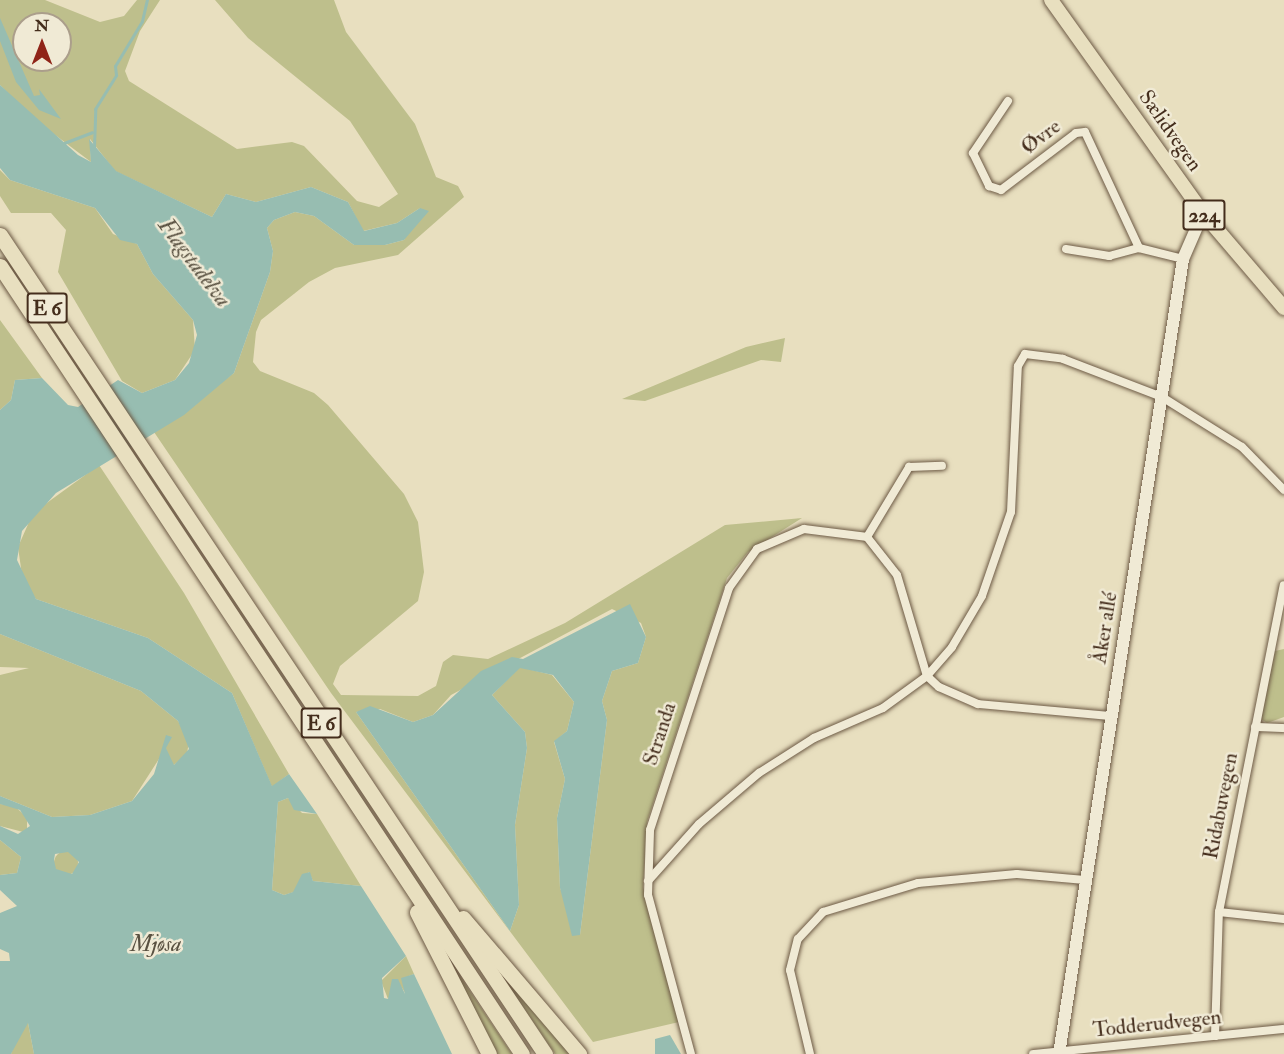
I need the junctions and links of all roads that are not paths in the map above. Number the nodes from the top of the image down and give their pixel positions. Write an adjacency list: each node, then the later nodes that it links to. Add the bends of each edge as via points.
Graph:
1 (1051, 0): 3 (main road, Sælidvegen / 224)
2 (1008, 101): 5 (street, Øvre, via 973,153 989,186 1001,190 1076,133 1085,132)
3 (1203, 213): 7 (street, Åker allé); 9 (main road, Sælidvegen / 224)
4 (0, 235): 19 (highway, E 6)
5 (1139, 248): 6 (street, via 1109,256); 7 (street)
6 (1066, 249)
7 (1183, 259): 10 (street, Åker allé)
8 (0, 266): 22 (highway, E 6)
9 (1284, 308)
10 (1162, 398): 12 (street, via 1242,447); 15 (street, via 1063,358 1025,354 1018,366 1013,502 996,564 963,630); 16 (street, Åker allé)
11 (942, 466): 13 (street, via 909,467)
12 (1284, 490)
13 (867, 537): 15 (street, via 904,588); 20 (street, Stranda, via 822,528 786,534 757,549 738,572 658,799)
14 (1284, 585): 17 (street, Ridabuvegen)
15 (927, 676): 16 (street, via 952,695 978,705); 20 (street, via 883,708 814,738 759,773 699,824)
16 (1111, 716): 21 (street, Åker allé)
17 (1255, 727): 18 (street); 23 (street, Ridabuvegen)
18 (1284, 728)
19 (421, 872): 30 (highway, E 6); 31 (highway, E 6)
20 (648, 880): 32 (street, Stranda, via 654,927)
21 (1085, 880): 27 (street, Åker allé); 33 (street, via 1017,874 918,883 823,912 798,939 790,970)
22 (406, 881): 28 (highway, E 6); 29 (highway, E 6)
23 (1219, 912): 24 (street); 26 (street, Ridabuvegen)
24 (1284, 919)
25 (1284, 1029): 26 (street, Todderudvegen)
26 (1215, 1036): 27 (street, Todderudvegen)
27 (1059, 1053): 34 (street, Todderudvegen)
28 (489, 1054)
29 (522, 1054)
30 (546, 1054)
31 (579, 1054)
32 (691, 1054)
33 (810, 1054)
34 (1033, 1054)

